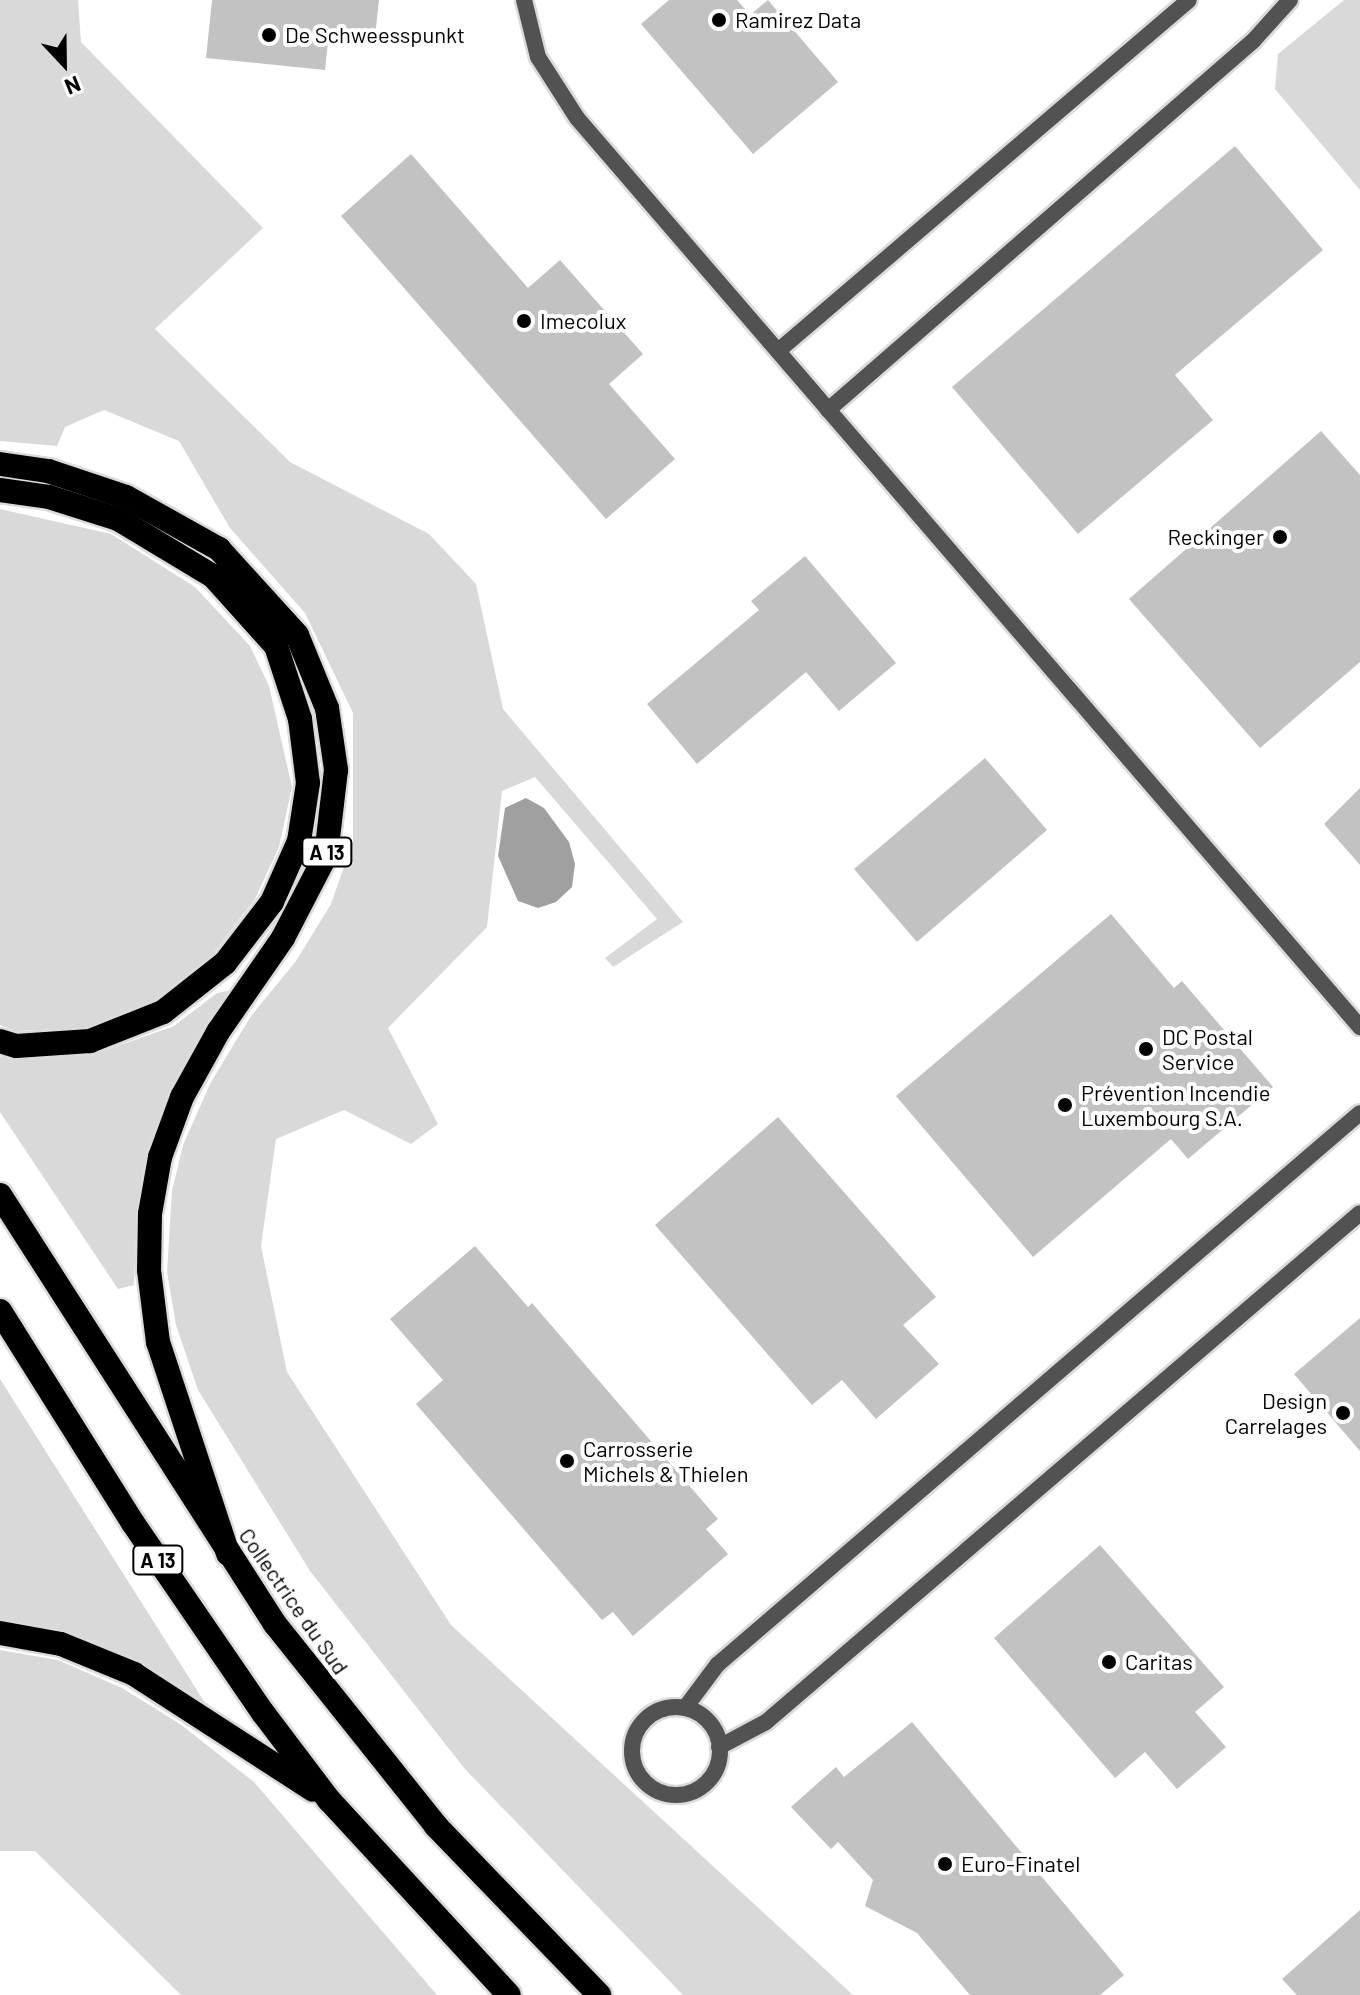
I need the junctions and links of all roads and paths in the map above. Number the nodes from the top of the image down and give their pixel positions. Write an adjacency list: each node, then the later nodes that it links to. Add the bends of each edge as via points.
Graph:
1 (524, 0): 4 (street, via 538,57 577,118)
2 (1189, 0): 4 (street)
3 (1290, 0): 5 (street, via 1253,41)
4 (778, 351): 5 (street)
5 (828, 410): 8 (street)
6 (0, 464): 14 (highway, A 13, via 48,471 126,497 219,549 297,635 327,708 336,770 326,855 283,938 218,1032 182,1097 160,1157 150,1214 149,1270 158,1342)
7 (0, 490): 9 (highway, A 13, via 49,497 118,519 213,576 276,646 300,719 308,783 299,841 272,902 225,963 163,1012 90,1041 16,1046)
8 (1360, 1027)
9 (0, 1041)
10 (1360, 1113): 16 (street, via 717,1665)
11 (0, 1195): 14 (highway, Collectrice du Sud / A 13)
12 (1360, 1213): 17 (street, via 766,1722)
13 (0, 1311): 18 (highway, A 13, via 220,1654)
14 (228, 1554): 20 (highway, Collectrice du Sud / A 13, via 353,1728 436,1826)
15 (0, 1633): 18 (highway, A 13, via 61,1644 134,1674)
16 (685, 1708): 17 (street, via 709,1722); 17 (street, via 657,1712 636,1733 633,1761 648,1786 676,1795 690,1793 713,1775)
17 (719, 1747)
18 (329, 1800): 19 (highway, A 13)
19 (509, 1995)
20 (599, 1995)

